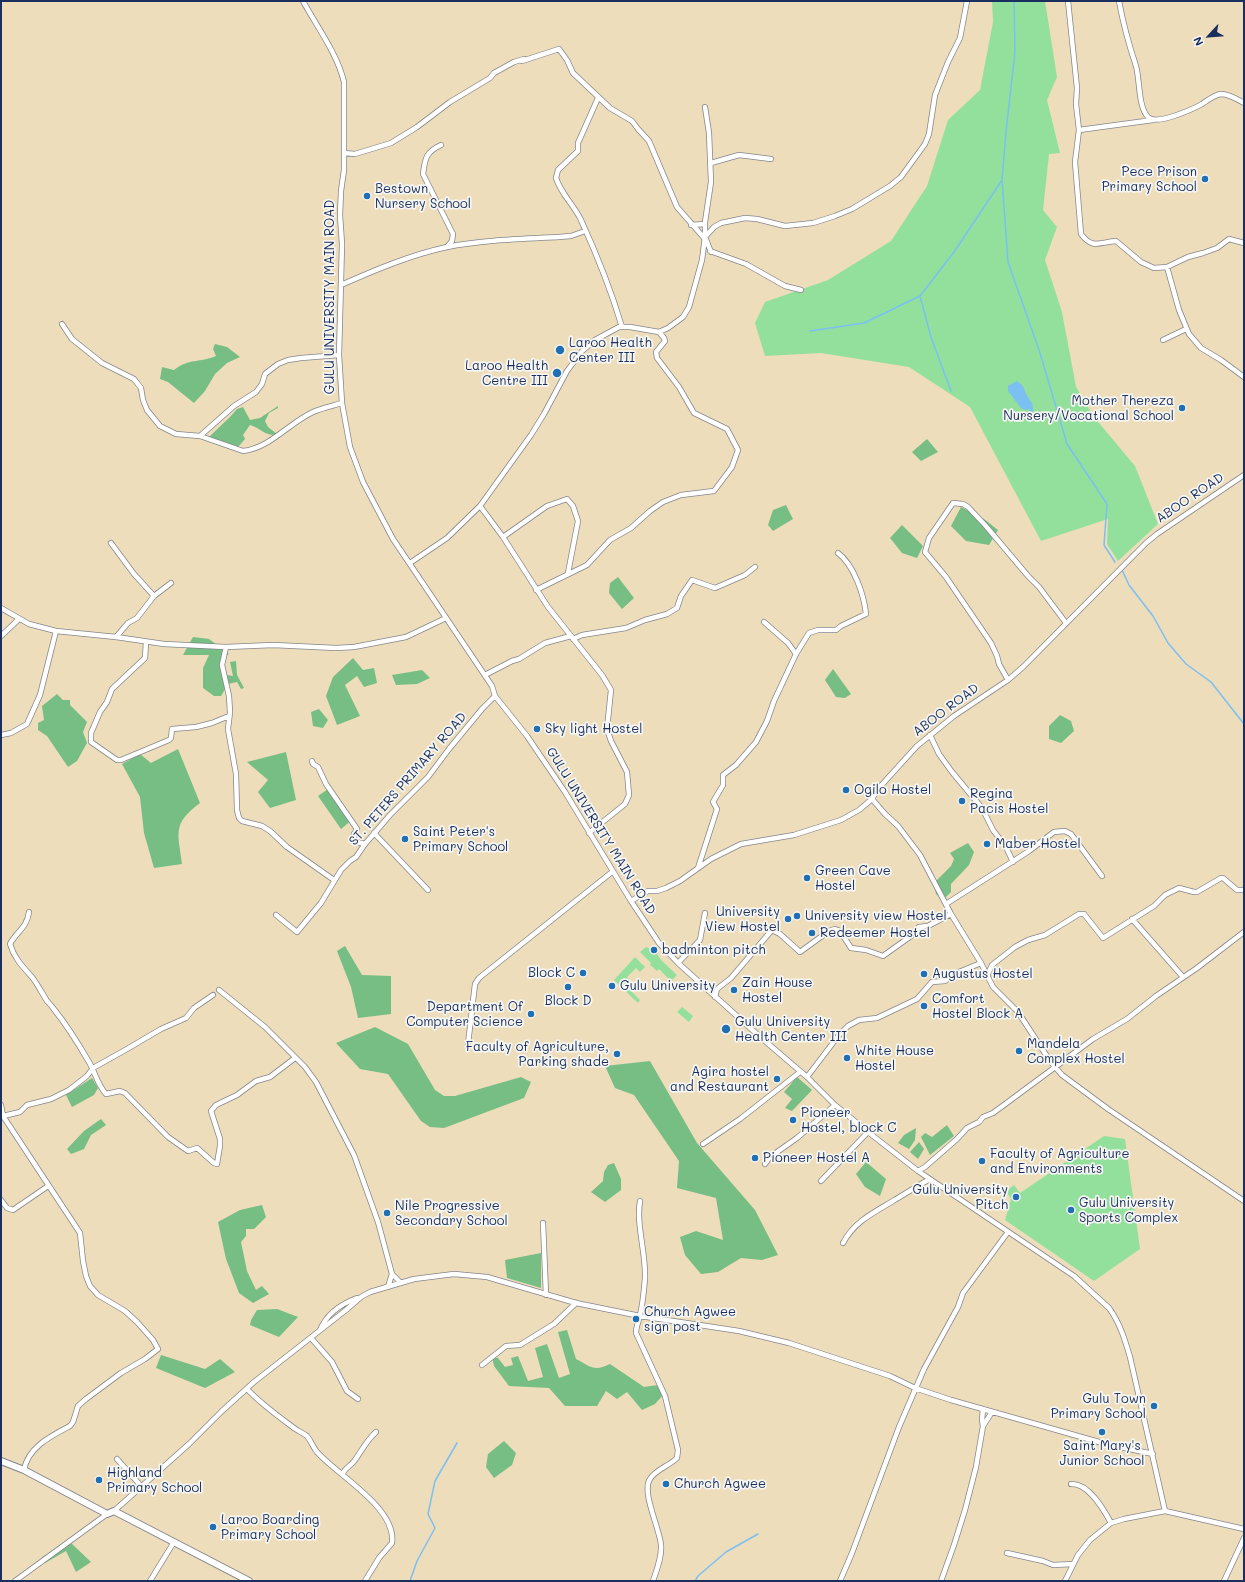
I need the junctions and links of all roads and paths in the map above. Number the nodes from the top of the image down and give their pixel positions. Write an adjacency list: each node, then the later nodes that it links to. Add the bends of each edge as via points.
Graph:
1 (302, 1): 11 (street, GULU UNIVERSITY MAIN ROAD, via 342,73 345,97)
2 (967, 1): 17 (street, via 960,38 935,95 929,134 925,144 901,177 852,209 813,223 786,226 757,219 738,219 714,227)
3 (1068, 1): 9 (street)
4 (1119, 1): 8 (street, via 1136,67 1142,104 1146,114)
5 (598, 98): 11 (street, via 573,73 558,49 514,62 391,143 355,154); 15 (street, via 632,121 650,141 677,207); 16 (street, via 578,143 578,151 556,175 565,198)
6 (1244, 103): 8 (street, via 1221,94 1178,114)
7 (705, 107): 13 (street)
8 (1153, 120): 9 (street)
9 (1079, 130): 22 (street, via 1076,162 1081,234 1094,245 1116,241 1149,267)
10 (441, 145): 19 (street, via 430,150 423,166 423,174 453,234 452,241)
11 (344, 153): 23 (street, GULU UNIVERSITY MAIN ROAD, via 340,192)
12 (772, 159): 13 (street, via 738,155)
13 (711, 163): 14 (street)
14 (705, 224): 15 (street); 17 (street)
15 (691, 225): 17 (street)
16 (585, 231): 19 (street, via 559,238 471,243); 26 (street, via 603,270)
17 (705, 238): 20 (street); 21 (street)
18 (1244, 243): 22 (street, via 1229,239 1217,248 1181,259)
19 (446, 247): 23 (street, via 386,265)
20 (704, 249): 21 (street); 28 (street, via 687,311 678,321)
21 (711, 252): 24 (street, via 746,264 785,286)
22 (1167, 267): 27 (street)
23 (341, 285): 30 (street, GULU UNIVERSITY MAIN ROAD)
24 (802, 290)
25 (62, 324): 33 (street, via 72,339 102,363 134,379 141,388 142,400 147,410 160,426 176,434)
26 (622, 327): 28 (street); 35 (street, via 595,340 582,351 567,371 531,435)
27 (1186, 329): 29 (street); 31 (street, via 1201,348)
28 (659, 332): 41 (street, via 665,341 656,352 657,358 694,413 727,429 737,446 738,453 732,467 714,491 681,495 663,502 631,528 610,540 587,564)
29 (1163, 340)
30 (339, 355): 32 (street, GULU UNIVERSITY MAIN ROAD); 33 (street, via 288,360 278,364 265,374 256,392 234,406)
31 (1244, 377)
32 (342, 403): 33 (street, via 313,412 249,451); 39 (street, GULU UNIVERSITY MAIN ROAD, via 350,447 363,482 393,539)
33 (200, 436)
34 (1244, 475): 49 (street, ABOO ROAD, via 1150,539)
35 (480, 506): 36 (street); 39 (street, via 447,538)
36 (503, 537): 41 (street, via 547,506 567,499 573,506 578,521); 43 (street)
37 (111, 543): 44 (street)
38 (838, 553): 56 (street, via 846,560 862,589 866,614 836,630 809,633)
39 (410, 563): 46 (street, GULU UNIVERSITY MAIN ROAD)
40 (755, 567): 53 (street, via 746,575 715,588 692,580 681,596 677,608 667,614 626,628)
41 (568, 573): 43 (street)
42 (171, 583): 44 (street)
43 (536, 590): 53 (street)
44 (154, 596): 52 (street, via 137,618 128,623)
45 (1, 608): 47 (street)
46 (446, 618): 55 (street, via 406,637 354,647); 57 (street, GULU UNIVERSITY MAIN ROAD)
47 (18, 619): 50 (street); 51 (street)
48 (764, 622): 56 (street, via 788,643)
49 (1066, 623): 58 (street, ABOO ROAD); 58 (street, via 1039,587 985,525 968,507 953,503 929,538 925,552 949,581 991,643)
50 (56, 631): 52 (street); 61 (street, via 40,695 27,724 18,731)
51 (1, 636)
52 (116, 637): 54 (street)
53 (572, 638): 57 (street, via 545,643 519,659); 66 (street, via 611,690 607,729 627,772 630,789 625,804)
54 (146, 642): 55 (street); 60 (street, via 146,658 112,688 91,733 91,742 117,760 121,760 169,740 172,729 196,727)
55 (226, 647): 60 (street, via 222,665 229,696)
56 (796, 654): 69 (street, via 756,742 736,765 723,775 723,785 713,802 717,809)
57 (484, 675): 59 (street, GULU UNIVERSITY MAIN ROAD)
58 (1008, 680): 62 (street, ABOO ROAD)
59 (495, 696): 65 (street, ST. PETERS PRIMARY ROAD, via 428,777); 66 (street, GULU UNIVERSITY MAIN ROAD, via 527,736)
60 (229, 716): 72 (street, via 228,729 236,774 237,810 240,820 270,831 287,847)
61 (1, 735)
62 (930, 735): 64 (street, ABOO ROAD, via 916,746); 68 (street, via 948,766 982,808)
63 (312, 761): 67 (street, via 357,829 354,839)
64 (872, 799): 69 (street, ABOO ROAD, via 841,820 794,835 741,844); 76 (street, via 898,826 920,855)
65 (374, 833): 67 (street, ST. PETERS PRIMARY ROAD); 73 (street)
66 (589, 833): 70 (street, GULU UNIVERSITY MAIN ROAD)
67 (365, 844): 72 (street, ST. PETERS PRIMARY ROAD)
68 (1013, 862): 71 (street, via 1048,835 1065,831 1071,834); 76 (street)
69 (698, 868): 75 (street, ABOO ROAD, via 680,881 657,891 648,891)
70 (612, 872): 75 (street, GULU UNIVERSITY MAIN ROAD); 90 (street, via 478,978 475,984)
71 (1102, 876)
72 (334, 880): 80 (street, ST. PETERS PRIMARY ROAD, via 308,921 297,932)
73 (428, 890)
74 (1244, 890): 81 (street, via 1237,890 1226,879 1221,878 1197,892 1178,888 1165,894 1154,906)
75 (631, 902): 83 (street, GULU UNIVERSITY MAIN ROAD, via 659,943)
76 (946, 904): 79 (street)
77 (29, 912): 92 (street, via 28,921 10,944 11,949)
78 (704, 913): 83 (street, via 700,940)
79 (952, 914): 84 (street); 89 (street, via 928,926 919,927 883,956 851,948 840,931 835,929 800,952 772,930 731,978 717,989)
80 (276, 915)
81 (1132, 919): 85 (street, via 1104,938 1084,914 1079,914 1045,935 1016,947 992,965); 86 (street)
82 (1244, 932): 86 (street)
83 (678, 963): 89 (street, GULU UNIVERSITY MAIN ROAD)
84 (980, 963): 85 (street); 95 (street, via 954,974 945,982 932,982 920,998 877,1018 859,1020 848,1026)
85 (987, 976): 93 (street, via 993,987 1018,1012)
86 (1183, 977): 93 (street)
87 (218, 990): 91 (street, via 265,1027)
88 (213, 995): 92 (street, via 194,1008 186,1018 160,1029)
89 (715, 997): 94 (street, GULU UNIVERSITY MAIN ROAD)
90 (468, 1044)
91 (295, 1058): 92 (street, via 267,1079 256,1081 216,1105 211,1111 220,1139 216,1165 197,1148 188,1151 168,1137 125,1093 120,1091 105,1094); 112 (street, via 316,1082 354,1154 378,1222)
92 (92, 1068): 98 (street, via 87,1076 69,1090 51,1099 27,1105 20,1112)
93 (1055, 1068): 102 (street, via 993,1113 967,1128); 108 (street, via 1108,1109)
94 (800, 1072): 95 (street, GULU UNIVERSITY MAIN ROAD); 100 (street)
95 (807, 1077): 97 (street, GULU UNIVERSITY MAIN ROAD)
96 (1, 1105): 98 (street)
97 (836, 1105): 99 (street, GULU UNIVERSITY MAIN ROAD); 101 (street, via 770,1157)
98 (3, 1116): 105 (street)
99 (868, 1132): 102 (street, GULU UNIVERSITY MAIN ROAD); 104 (street)
100 (703, 1144)
101 (765, 1164)
102 (918, 1171): 103 (street, GULU UNIVERSITY MAIN ROAD)
103 (930, 1179): 110 (street, GULU UNIVERSITY MAIN ROAD); 111 (street, via 859,1222)
104 (821, 1181)
105 (48, 1186): 106 (street, via 14,1210 7,1208); 130 (street, via 80,1233 83,1261 90,1286 98,1295 125,1311 137,1322 158,1349 82,1402 70,1426 43,1441 29,1457)
106 (1, 1200)
107 (640, 1201): 117 (street, via 645,1279)
108 (1244, 1201)
109 (543, 1223): 115 (street)
110 (1008, 1232): 120 (street, via 963,1293); 127 (street, GULU UNIVERSITY MAIN ROAD, via 1074,1276 1114,1314 1130,1357)
111 (843, 1242)
112 (392, 1274): 113 (street); 114 (street)
113 (401, 1283): 114 (street); 115 (street, via 443,1274 473,1275 501,1280)
114 (388, 1287): 118 (street, via 370,1292 339,1307 327,1317 320,1330)
115 (546, 1295): 116 (street)
116 (576, 1303): 117 (street); 119 (street, via 554,1324 520,1345 506,1346)
117 (640, 1316): 120 (street, via 739,1331 789,1343 890,1376); 147 (street, via 636,1332 665,1396 678,1450 677,1458 650,1477 648,1484 649,1500 661,1543)
118 (311, 1338): 121 (street); 122 (street, via 334,1365 348,1391)
119 (482, 1365)
120 (916, 1388): 123 (street); 148 (street)
121 (247, 1389): 131 (street, via 272,1412 307,1436 318,1453); 133 (street)
122 (358, 1399)
123 (983, 1409): 124 (street); 125 (street)
124 (992, 1412): 125 (street); 127 (street, via 1106,1444)
125 (983, 1426): 149 (street, via 969,1495)
126 (376, 1432): 131 (street)
127 (1153, 1454): 135 (street, GULU UNIVERSITY MAIN ROAD)
128 (117, 1459): 133 (street)
129 (1, 1461): 130 (main road)
130 (24, 1470): 136 (main road)
131 (342, 1474): 146 (street, via 377,1505 388,1521 392,1533 392,1543)
132 (1071, 1484): 137 (street, via 1078,1485 1094,1496)
133 (141, 1486): 134 (street)
134 (114, 1511): 136 (main road); 140 (main road)
135 (1166, 1511): 137 (street); 138 (street)
136 (107, 1514): 143 (street)
137 (1111, 1523): 142 (street, via 1090,1540)
138 (1244, 1528)
139 (1244, 1538): 151 (street)
140 (174, 1542): 144 (street); 145 (main road)
141 (1007, 1553): 142 (street, via 1044,1561 1053,1566)
142 (1073, 1564): 150 (street)
143 (15, 1581)
144 (150, 1581)
145 (249, 1581)
146 (365, 1581)
147 (653, 1581)
148 (840, 1581)
149 (941, 1581)
150 (1065, 1581)
151 (1224, 1581)

